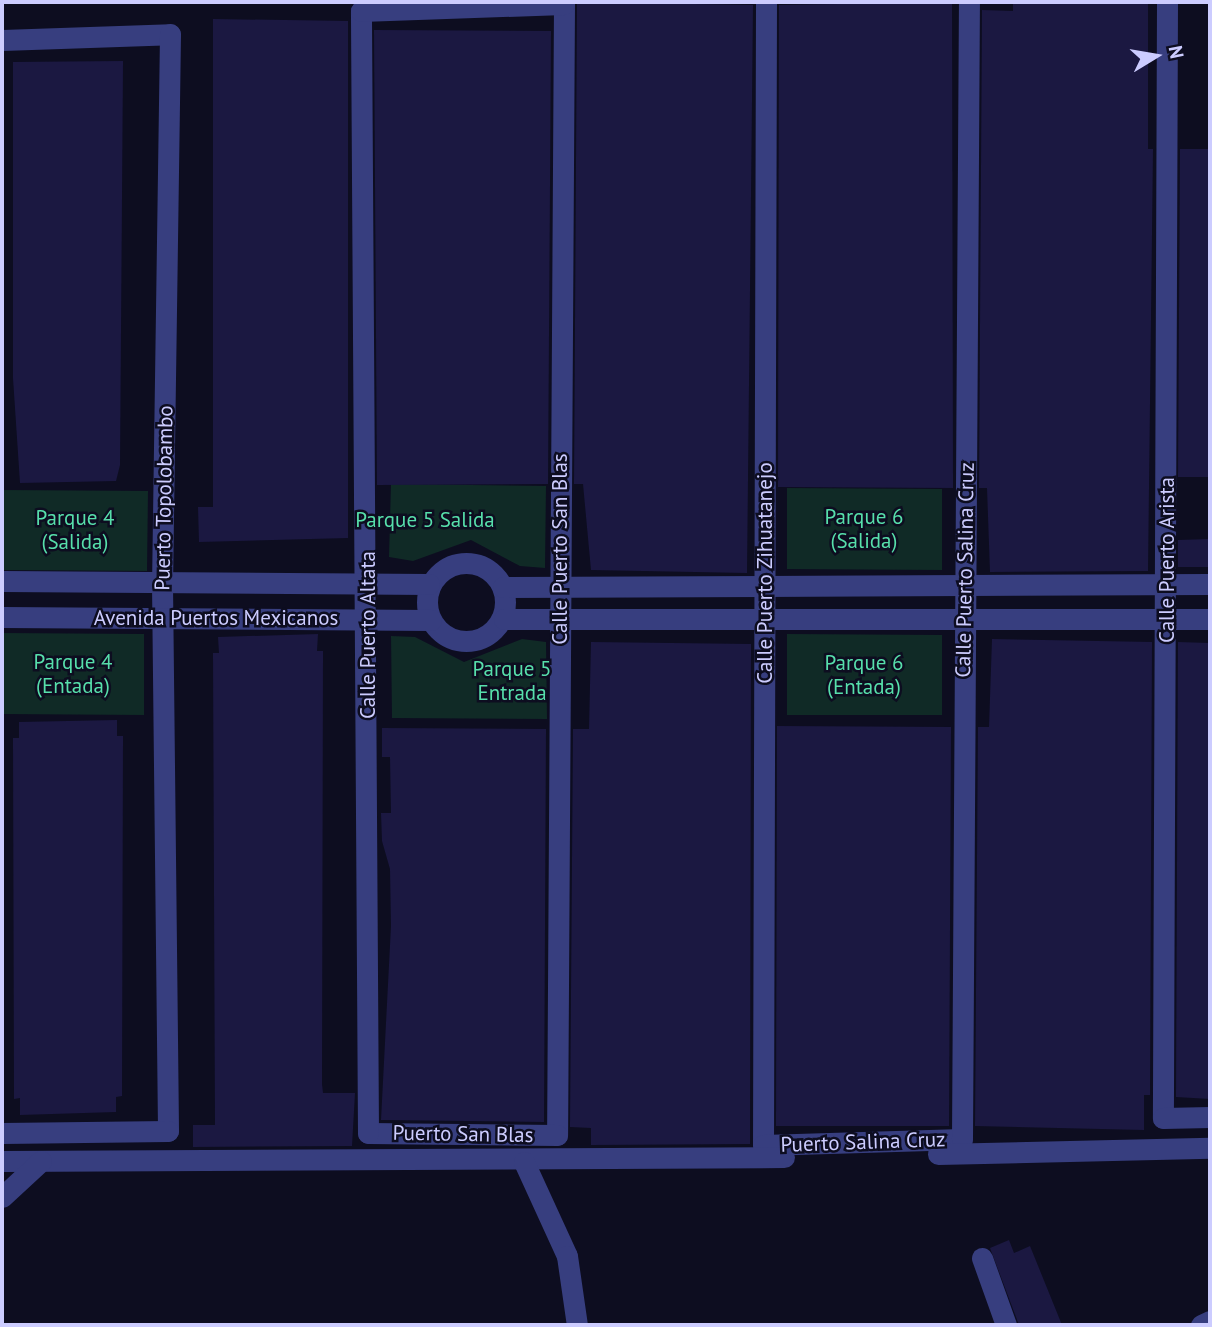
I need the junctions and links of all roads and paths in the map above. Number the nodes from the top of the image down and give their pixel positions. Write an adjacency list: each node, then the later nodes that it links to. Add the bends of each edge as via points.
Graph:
1 (766, 2): 13 (street, Calle Puerto Zihuatanejo)
2 (969, 2): 14 (street, Calle Puerto Salina Cruz)
3 (1167, 2): 10 (street, Calle Puerto Arista)
4 (361, 11): 8 (street, Calle Puerto Altata); 12 (street, Calle Puerto San Blas, via 564,4)
5 (2, 40): 7 (street, Puerto Topolobambo, via 170,34)
6 (2, 581): 7 (street, Avenida Puertos Mexicanos)
7 (162, 584): 8 (street, Avenida Puertos Mexicanos); 17 (street, Puerto Topolobambo)
8 (368, 584): 9 (street, Avenida Puertos Mexicanos); 19 (street, Calle Puerto Altata)
9 (429, 584): 15 (street, via 446,567 474,563); 22 (street)
10 (1167, 584): 11 (street); 14 (street); 24 (street, Calle Puerto Arista)
11 (1210, 584)
12 (560, 585): 13 (street); 15 (street); 18 (street, Calle Puerto San Blas)
13 (765, 585): 14 (street); 23 (street, Calle Puerto Zihuatanejo)
14 (965, 585): 25 (street, Calle Puerto Salina Cruz)
15 (503, 587): 20 (street)
16 (2, 617): 17 (street, Avenida Puertos Mexicanos)
17 (163, 617): 19 (street, Avenida Puertos Mexicanos); 27 (street, Puerto Topolobambo, via 168,1131)
18 (560, 617): 20 (street); 23 (street); 29 (street, Calle Puerto San Blas)
19 (368, 619): 22 (street, Avenida Puertos Mexicanos); 28 (street, Calle Puerto Altata)
20 (504, 619): 22 (street, via 488,635 463,641)
21 (1210, 619): 24 (street)
22 (431, 620)
23 (765, 620): 25 (street); 31 (street, Calle Puerto Zihuatanejo)
24 (1167, 620): 25 (street); 26 (street, Calle Puerto Arista, via 1163,1118)
25 (964, 622): 30 (street, Calle Puerto Salina Cruz)
26 (1210, 1117)
27 (2, 1133)
28 (368, 1133): 29 (street, Puerto San Blas)
29 (557, 1135)
30 (962, 1139): 31 (street, Puerto Salina Cruz)
31 (763, 1145)
32 (1210, 1148): 35 (street)
33 (2, 1161): 34 (street)
34 (41, 1161): 35 (street); 36 (street)
35 (524, 1162): 39 (street, via 566,1256)
36 (2, 1197)
37 (982, 1258): 40 (street)
38 (1210, 1321): 41 (street)
39 (577, 1325)
40 (1006, 1325)
41 (1201, 1325)

